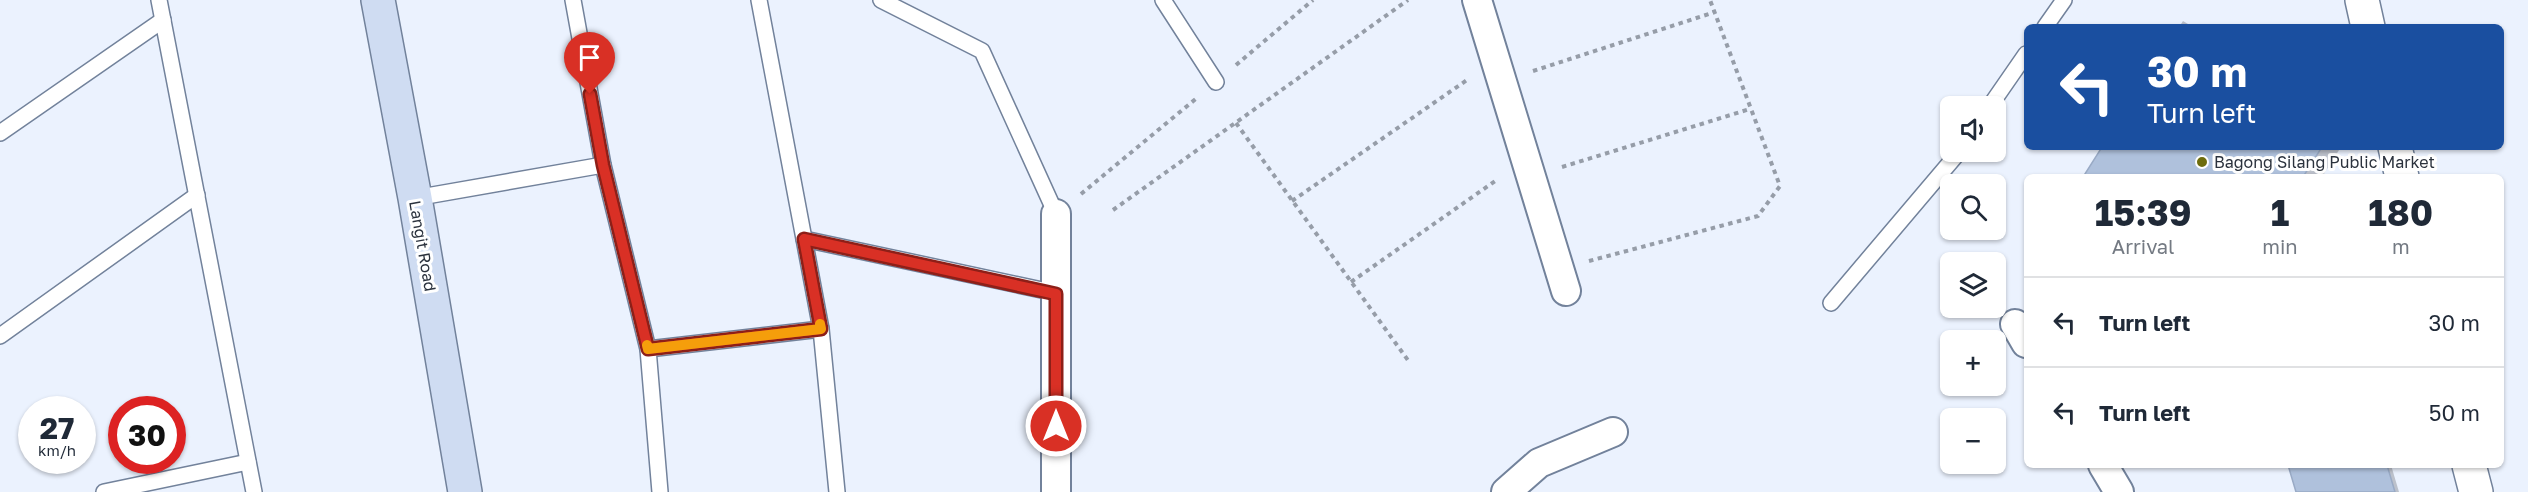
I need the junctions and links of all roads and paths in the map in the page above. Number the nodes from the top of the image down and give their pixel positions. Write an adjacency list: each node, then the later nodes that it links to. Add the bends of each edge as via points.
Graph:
1 (159, 0): 14 (lane)
2 (378, 0): 30 (main road, Langit Road)
3 (573, 0): 26 (lane)
4 (759, 0): 34 (lane)
5 (881, 0): 33 (lane, via 982,51)
6 (1163, 0): 19 (lane)
7 (1313, 0): 19 (path)
8 (1408, 0): 22 (path)
9 (1477, 0): 18 (street)
10 (1710, 0): 13 (path)
11 (2064, 0): 15 (lane)
12 (2362, 0): 16 (street)
13 (1715, 12): 18 (path); 21 (path)
14 (163, 20): 23 (lane); 29 (lane)
15 (2047, 24)
16 (2367, 24)
17 (2024, 57): 20 (lane)
18 (1499, 71): 27 (street); 31 (path)
19 (1216, 82): 33 (path)
20 (1997, 96)
21 (1750, 109): 27 (path); 35 (path, via 1780,186 1758,216)
22 (1236, 123): 31 (path); 32 (path)
23 (0, 134)
24 (2396, 150): 28 (street)
25 (1951, 162): 38 (lane)
26 (603, 165): 30 (lane); 41 (lane)
27 (1528, 168): 35 (street); 36 (path)
28 (2401, 174)
29 (197, 195): 40 (lane); 44 (lane)
30 (415, 198): 49 (main road, Langit Road)
31 (1292, 201): 36 (path)
32 (1113, 210)
33 (1056, 214): 37 (street)
34 (804, 239): 37 (lane); 39 (lane)
35 (1563, 280)
36 (1351, 282): 42 (path)
37 (1056, 294): 52 (street)
38 (1831, 303)
39 (821, 329): 41 (lane); 51 (lane)
40 (0, 336)
41 (648, 349): 50 (lane)
42 (1410, 363)
43 (1613, 432): 53 (street, via 1539,464)
44 (248, 462): 47 (lane); 48 (lane)
45 (2105, 468): 54 (street)
46 (2470, 468): 55 (street)
47 (104, 492)
48 (254, 492)
49 (465, 492)
50 (660, 492)
51 (837, 492)
52 (1056, 492)
53 (1506, 492)
54 (2119, 492)
55 (2476, 492)

